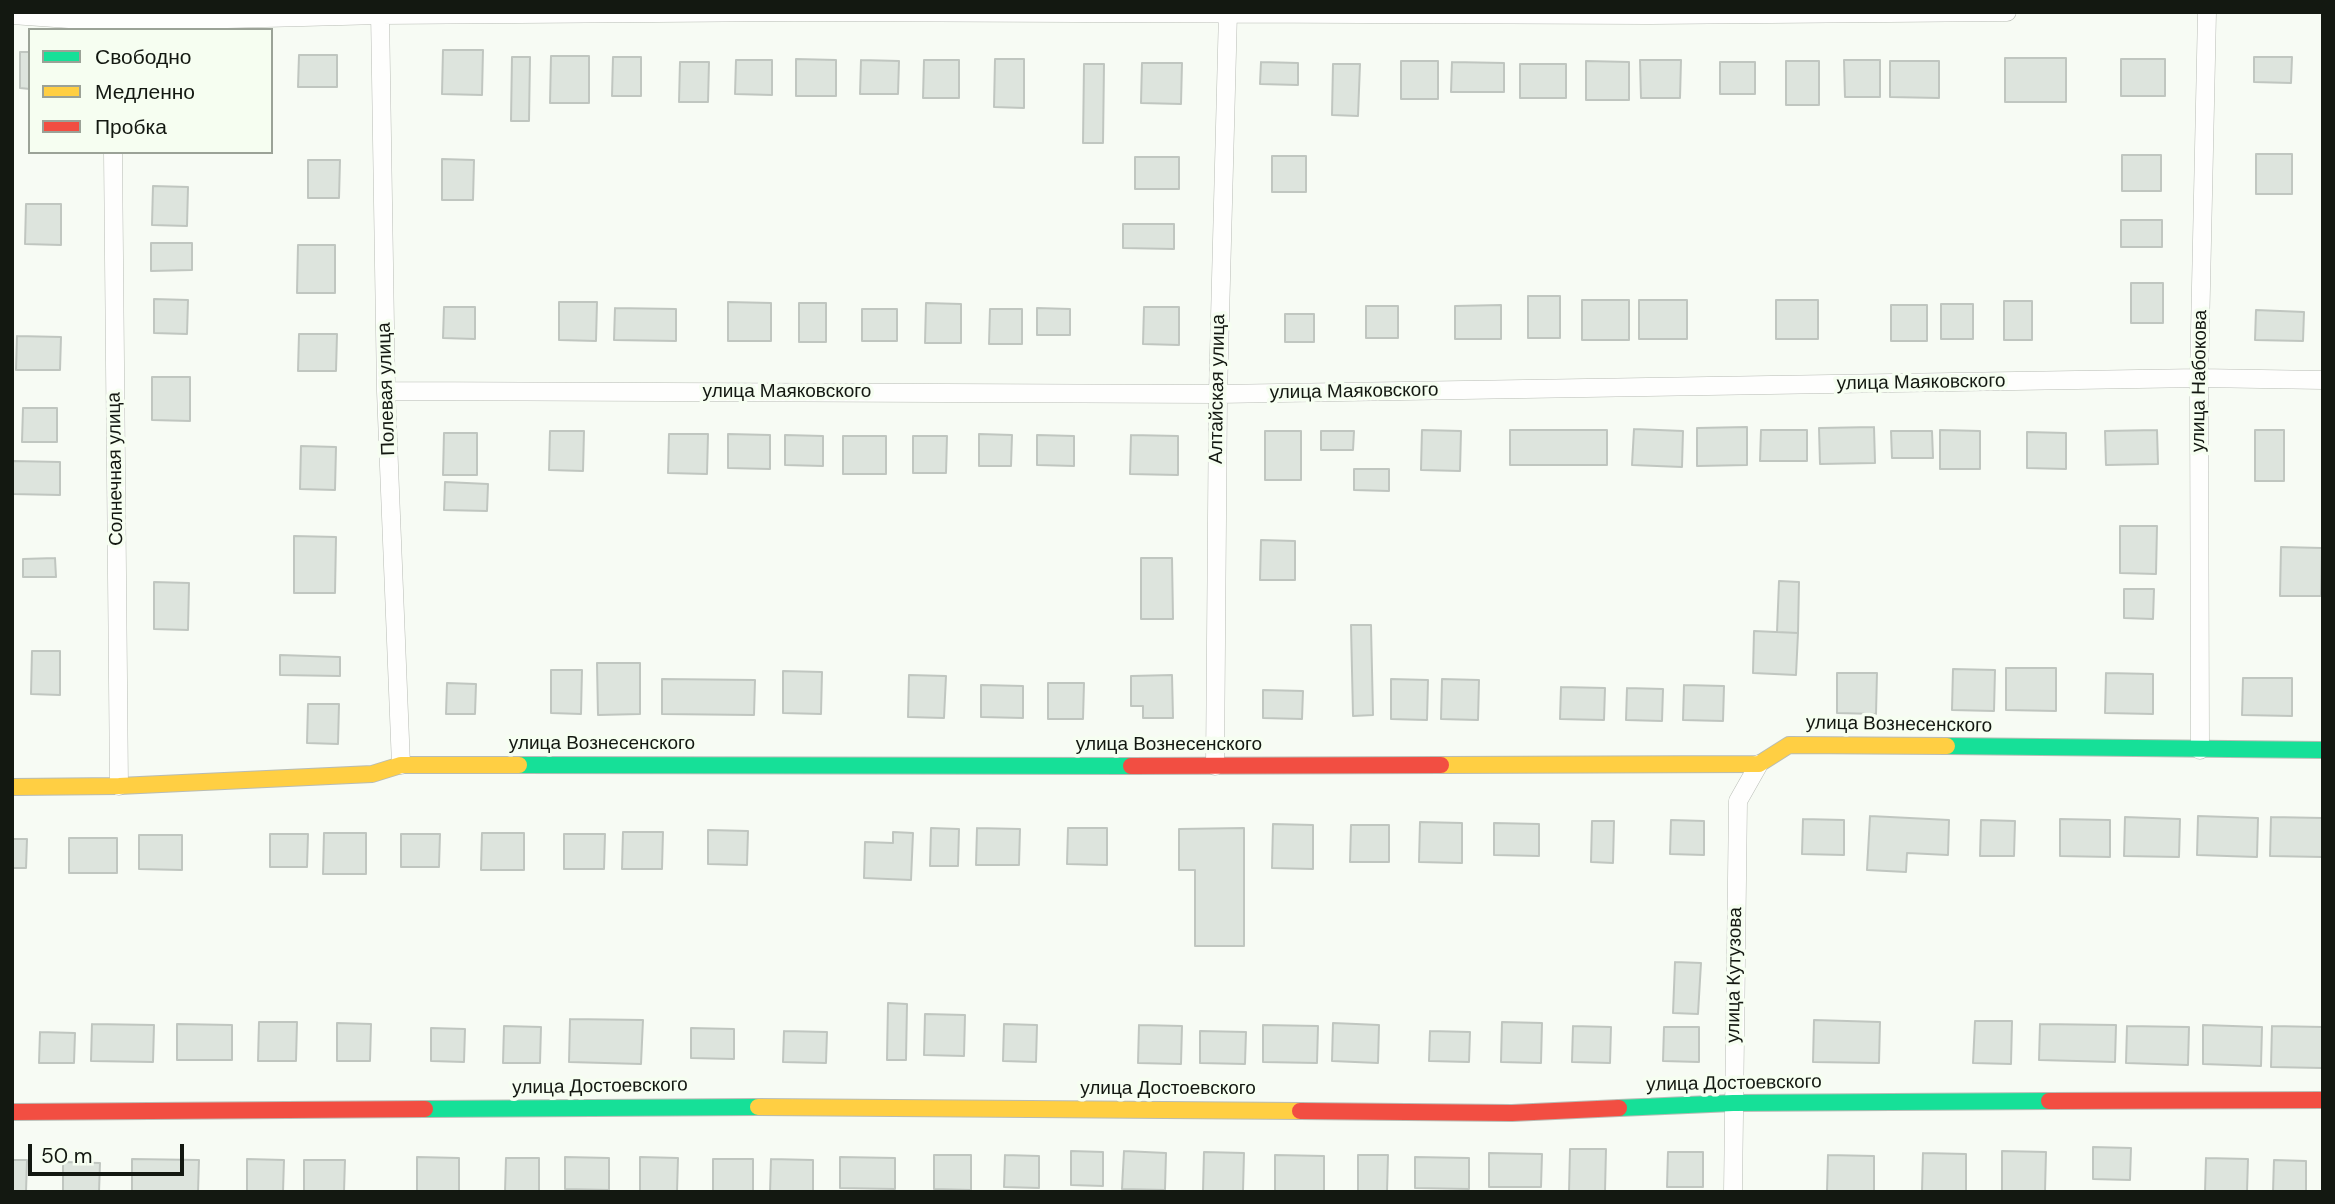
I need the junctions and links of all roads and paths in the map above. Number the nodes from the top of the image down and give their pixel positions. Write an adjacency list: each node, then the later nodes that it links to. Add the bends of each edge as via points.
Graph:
1 (794, 12): 4 (street); 6 (street)
2 (2007, 12): 5 (street)
3 (2207, 12): 11 (street, улица Набокова)
4 (1228, 13): 7 (street); 14 (street, Алтайская улица)
5 (1941, 13): 7 (street)
6 (380, 14): 9 (street); 13 (street, Полевая улица)
7 (1650, 14)
8 (12, 15): 9 (street)
9 (112, 21)
10 (113, 154): 20 (street, Солнечная улица)
11 (2199, 378): 12 (street, улица Маяковского); 14 (street, улица Маяковского); 15 (street, улица Набокова)
12 (2323, 380)
13 (386, 391): 14 (street, улица Маяковского); 18 (street, Полевая улица)
14 (1217, 394): 19 (street, Алтайская улица)
15 (2200, 750): 16 (street, улица Вознесенского); 17 (street, улица Вознесенского, via 1789,745)
16 (2323, 750)
17 (1759, 764): 19 (street, улица Вознесенского); 23 (street, улица Кутузова, via 1738,801)
18 (401, 765): 19 (street, улица Вознесенского); 20 (street, улица Вознесенского, via 372,774)
19 (1215, 766)
20 (119, 786): 21 (street, улица Вознесенского)
21 (12, 787)
22 (2323, 1100): 23 (street, улица Достоевского)
23 (1733, 1103): 24 (street, улица Достоевского, via 1512,1113 694,1107); 25 (street, улица Кутузова)
24 (12, 1112)
25 (1733, 1192)

